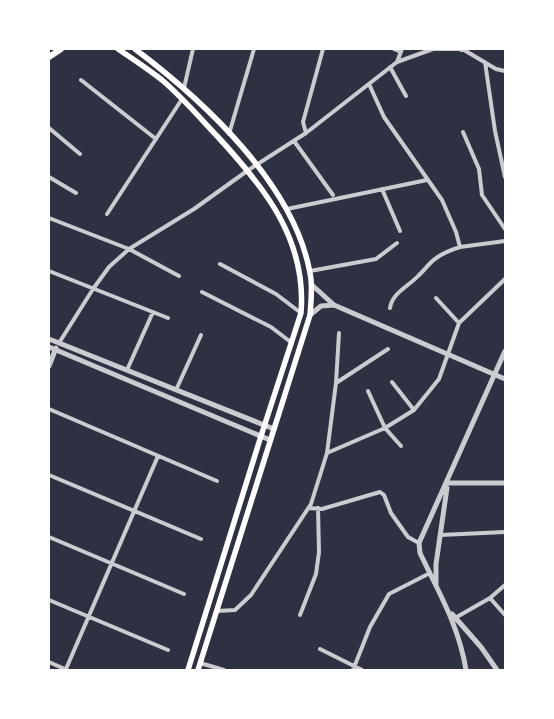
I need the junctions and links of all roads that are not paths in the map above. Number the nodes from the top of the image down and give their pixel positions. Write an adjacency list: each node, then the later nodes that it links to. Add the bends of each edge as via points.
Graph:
1 (61, 49): 10 (main road)
2 (118, 49): 19 (main road)
3 (135, 49): 17 (main road)
4 (193, 49): 17 (street)
5 (254, 49): 23 (street)
6 (323, 49): 22 (street, via 303,122)
7 (394, 49): 9 (street)
8 (462, 49): 11 (street, via 432,49); 12 (street)
9 (402, 50): 11 (street)
10 (49, 58)
11 (397, 62): 13 (street)
12 (485, 62): 14 (street); 30 (street)
13 (390, 67): 16 (street); 18 (street)
14 (505, 71)
15 (81, 80): 24 (street)
16 (369, 84): 22 (street); 31 (street, via 384,117)
17 (184, 88): 23 (main road)
18 (406, 96)
19 (182, 98): 24 (street); 28 (main road)
20 (49, 128): 26 (street)
21 (464, 132): 38 (street, via 479,169 482,195)
22 (306, 133): 25 (street)
23 (229, 134): 27 (main road)
24 (156, 139): 36 (street)
25 (294, 141): 27 (street); 34 (street)
26 (80, 154)
27 (256, 165): 28 (street); 35 (main road)
28 (247, 170): 43 (street, via 194,210); 56 (main road, via 264,191 290,239 301,273)
29 (49, 176): 33 (street)
30 (505, 177)
31 (427, 180): 32 (street); 42 (street, via 442,200)
32 (382, 189): 35 (street); 39 (street)
33 (76, 193)
34 (333, 195)
35 (287, 209): 46 (main road)
36 (107, 214)
37 (49, 218): 43 (street)
38 (505, 229)
39 (400, 231)
40 (505, 241): 42 (street)
41 (397, 243): 46 (street, via 376,259)
42 (460, 247): 54 (street, via 435,259 396,296)
43 (129, 249): 47 (street); 50 (street, via 109,267)
44 (220, 264): 56 (street, via 276,294)
45 (49, 271): 50 (street)
46 (310, 271): 49 (main road)
47 (179, 276)
48 (505, 280): 59 (street)
49 (312, 285): 53 (street); 57 (main road)
50 (93, 289): 55 (street); 63 (street)
51 (202, 292): 64 (street, via 271,327)
52 (436, 298): 59 (street)
53 (334, 305): 57 (street, via 321,306); 69 (street)
54 (390, 308)
55 (153, 312): 58 (street); 71 (street)
56 (301, 313): 64 (main road)
57 (310, 315): 81 (main road)
58 (168, 318)
59 (459, 323): 69 (street)
60 (339, 333): 75 (street)
61 (201, 335): 76 (street)
62 (49, 340): 63 (street)
63 (59, 343): 67 (street); 71 (street)
64 (292, 343): 80 (main road)
65 (49, 347): 67 (street)
66 (388, 349): 75 (street)
67 (56, 350): 70 (street); 83 (street)
68 (505, 351): 72 (street)
69 (448, 355): 72 (street); 79 (street, via 439,380)
70 (49, 366)
71 (127, 370): 76 (street)
72 (495, 376): 73 (street); 90 (street)
73 (505, 379)
74 (392, 382): 79 (street)
75 (336, 383): 86 (street)
76 (176, 390): 80 (street)
77 (368, 391): 82 (street)
78 (49, 409): 87 (street)
79 (414, 410): 82 (street)
80 (264, 426): 81 (street); 83 (main road)
81 (274, 428): 84 (main road)
82 (385, 428): 85 (street); 86 (street)
83 (261, 436): 84 (street); 119 (main road)
84 (270, 440): 107 (main road)
85 (401, 446)
86 (327, 453): 92 (street)
87 (158, 456): 89 (street); 94 (street)
88 (49, 475): 94 (street)
89 (217, 481)
90 (447, 483): 91 (street); 96 (street); 99 (street)
91 (505, 483)
92 (309, 508): 93 (street); 107 (street, via 251,595 235,610)
93 (318, 508): 99 (street, via 380,492 408,537); 109 (street, via 316,574)
94 (134, 511): 98 (street); 100 (street)
95 (505, 532): 96 (street)
96 (440, 534): 103 (street)
97 (49, 537): 100 (street)
98 (201, 539)
99 (419, 543): 101 (street, via 420,553)
100 (111, 563): 104 (street); 111 (street)
101 (430, 573): 103 (street); 117 (street, via 389,594 370,627)
102 (505, 585): 105 (street)
103 (436, 586): 108 (street)
104 (184, 594)
105 (490, 598): 110 (street); 112 (street)
106 (49, 600): 111 (street)
107 (216, 611): 116 (main road)
108 (450, 612): 112 (street); 123 (street)
109 (300, 615)
110 (505, 615)
111 (88, 617): 114 (street); 118 (street)
112 (455, 618): 124 (street)
113 (320, 649): 117 (street)
114 (168, 650)
115 (49, 662): 118 (street)
116 (200, 663): 120 (main road); 121 (street)
117 (353, 668): 122 (street)
118 (67, 670)
119 (188, 670)
120 (198, 670)
121 (224, 670)
122 (362, 670)
123 (466, 670)
124 (497, 670)

